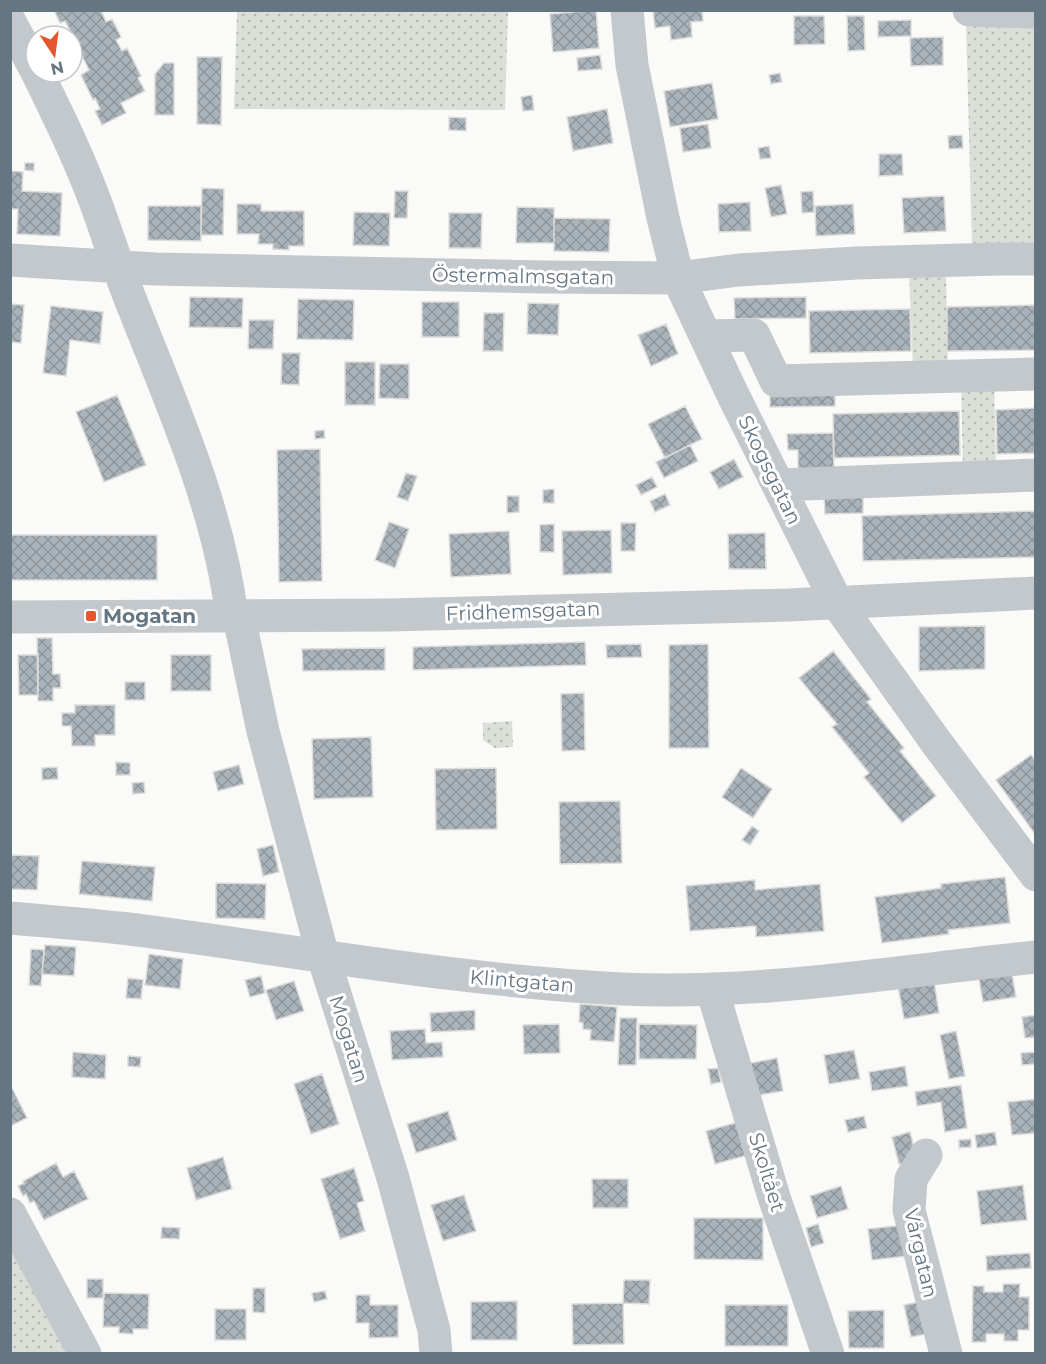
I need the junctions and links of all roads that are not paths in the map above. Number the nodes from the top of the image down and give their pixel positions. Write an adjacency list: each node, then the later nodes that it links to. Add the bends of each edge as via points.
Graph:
1 (627, 10): 10 (street, Skogsgatan, via 632,65)
2 (969, 10): 3 (street)
3 (1035, 12)
4 (10, 22): 5 (street, Mogatan)
5 (24, 47)
6 (43, 84): 9 (street, Mogatan, via 98,208)
7 (1035, 259): 10 (street, Östermalmsgatan, via 834,264)
8 (10, 260): 9 (street, Östermalmsgatan)
9 (118, 267): 10 (street, Östermalmsgatan); 18 (street, Mogatan, via 207,500)
10 (678, 278): 11 (street, Skogsgatan)
11 (707, 336): 12 (street, via 754,334 776,381); 14 (street, Skogsgatan)
12 (1035, 374)
13 (1035, 475): 14 (street)
14 (778, 485): 16 (street, Skogsgatan)
15 (1035, 593): 16 (street, Fridhemsgatan)
16 (837, 603): 18 (street, Fridhemsgatan); 19 (street, Skogsgatan)
17 (10, 617): 18 (street, Fridhemsgatan)
18 (236, 617): 21 (street, Mogatan)
19 (1035, 875)
20 (10, 918): 21 (street, Klintgatan, via 144,931)
21 (323, 956): 23 (street, Klintgatan, via 568,986); 27 (street, Mogatan, via 393,1178 434,1330)
22 (1035, 957): 23 (street, Klintgatan, via 778,986)
23 (712, 989): 28 (street, Skoltået, via 774,1197)
24 (926, 1155): 29 (street, Vårgatan, via 911,1179 909,1210)
25 (10, 1214): 26 (street)
26 (85, 1353)
27 (436, 1353)
28 (828, 1353)
29 (945, 1353)

